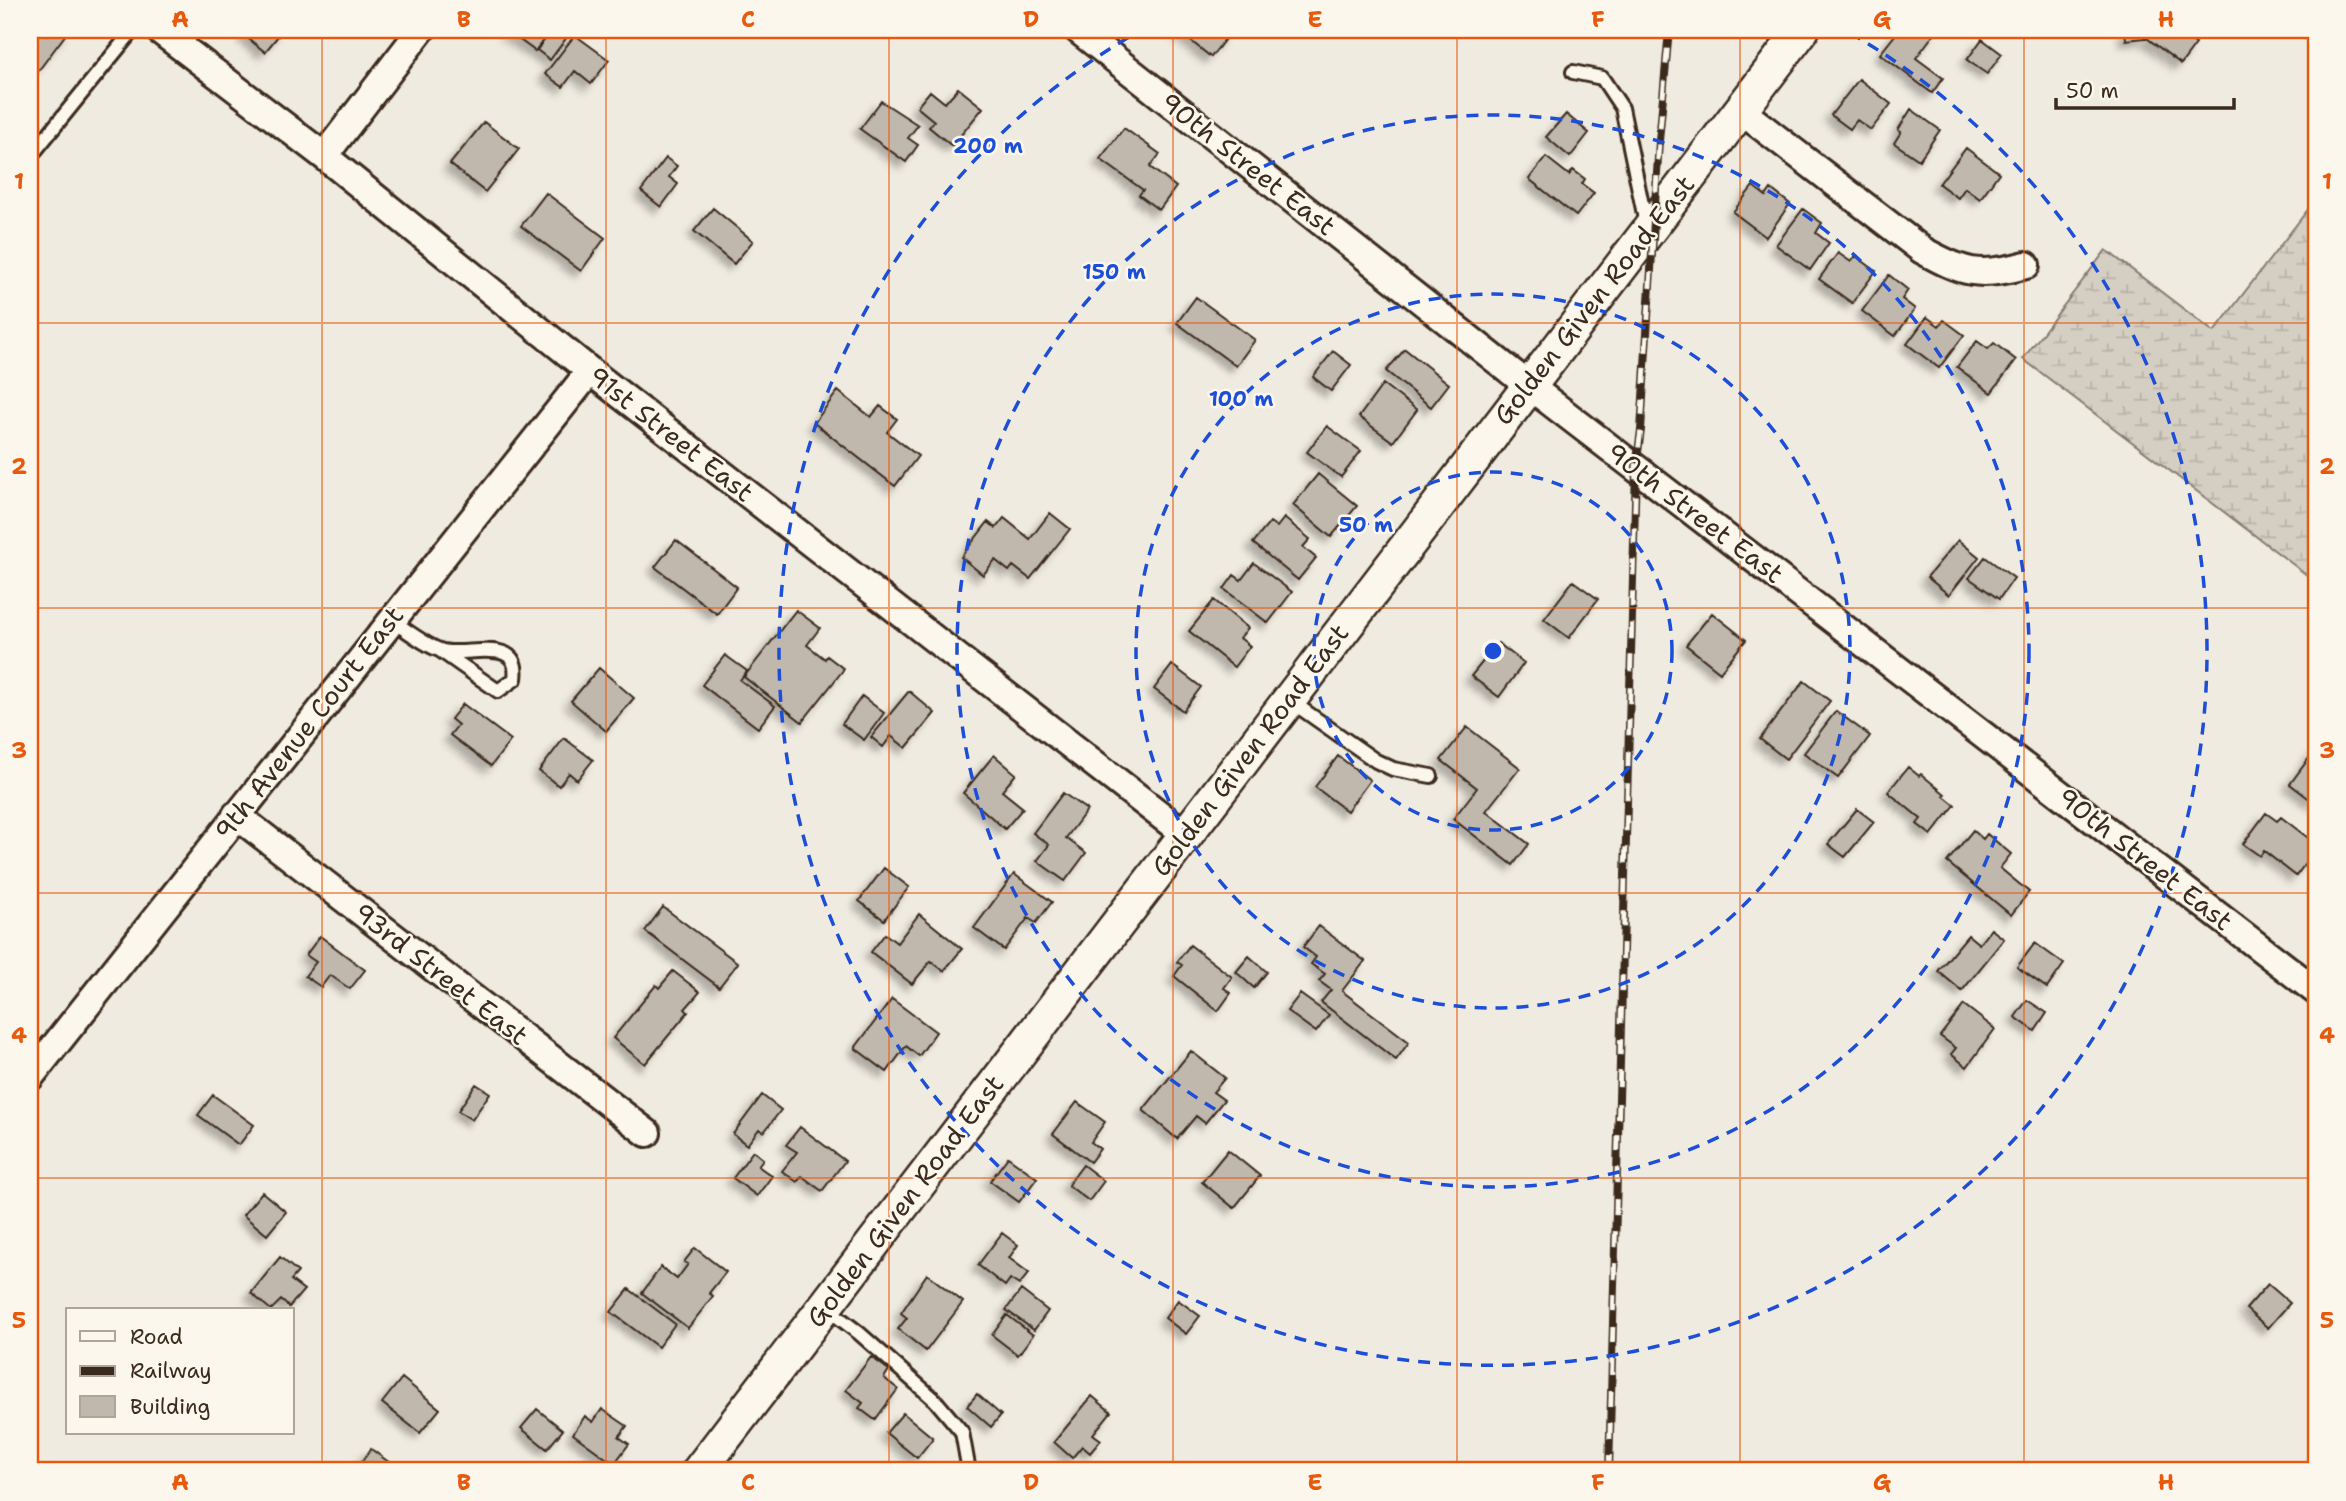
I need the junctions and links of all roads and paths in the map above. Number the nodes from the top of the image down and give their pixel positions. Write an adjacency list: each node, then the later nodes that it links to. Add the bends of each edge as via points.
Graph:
1 (133, 30): 10 (lane)
2 (159, 30): 6 (street, 91st Street East)
3 (421, 30): 9 (street)
4 (1078, 30): 14 (street, 90th Street East)
5 (1802, 30): 8 (street, Golden Given Road East)
6 (188, 39): 9 (street, 91st Street East)
7 (1573, 72): 11 (lane, via 1602,78 1622,108)
8 (1740, 110): 11 (street, Golden Given Road East); 12 (street, via 1942,261 1996,273)
9 (324, 156): 13 (street, 91st Street East)
10 (30, 157)
11 (1647, 230): 14 (street, Golden Given Road East)
12 (2026, 265)
13 (590, 371): 15 (street, 9th Avenue Court East); 20 (street, 91st Street East)
14 (1528, 385): 17 (street, Golden Given Road East); 21 (street, 90th Street East)
15 (391, 620): 16 (lane); 19 (street, 9th Avenue Court East)
16 (441, 651): 16 (lane, via 502,652 513,658 515,679 498,691)
17 (1289, 699): 18 (lane, via 1376,761); 20 (street, Golden Given Road East)
18 (1431, 776)
19 (236, 815): 22 (street, 9th Avenue Court East); 23 (street, 93rd Street East)
20 (1186, 835): 24 (street, Golden Given Road East)
21 (2316, 991)
22 (30, 1077)
23 (647, 1133)
24 (824, 1306): 25 (street, Golden Given Road East); 26 (lane, via 935,1400 962,1432)
25 (699, 1471)
26 (969, 1471)

